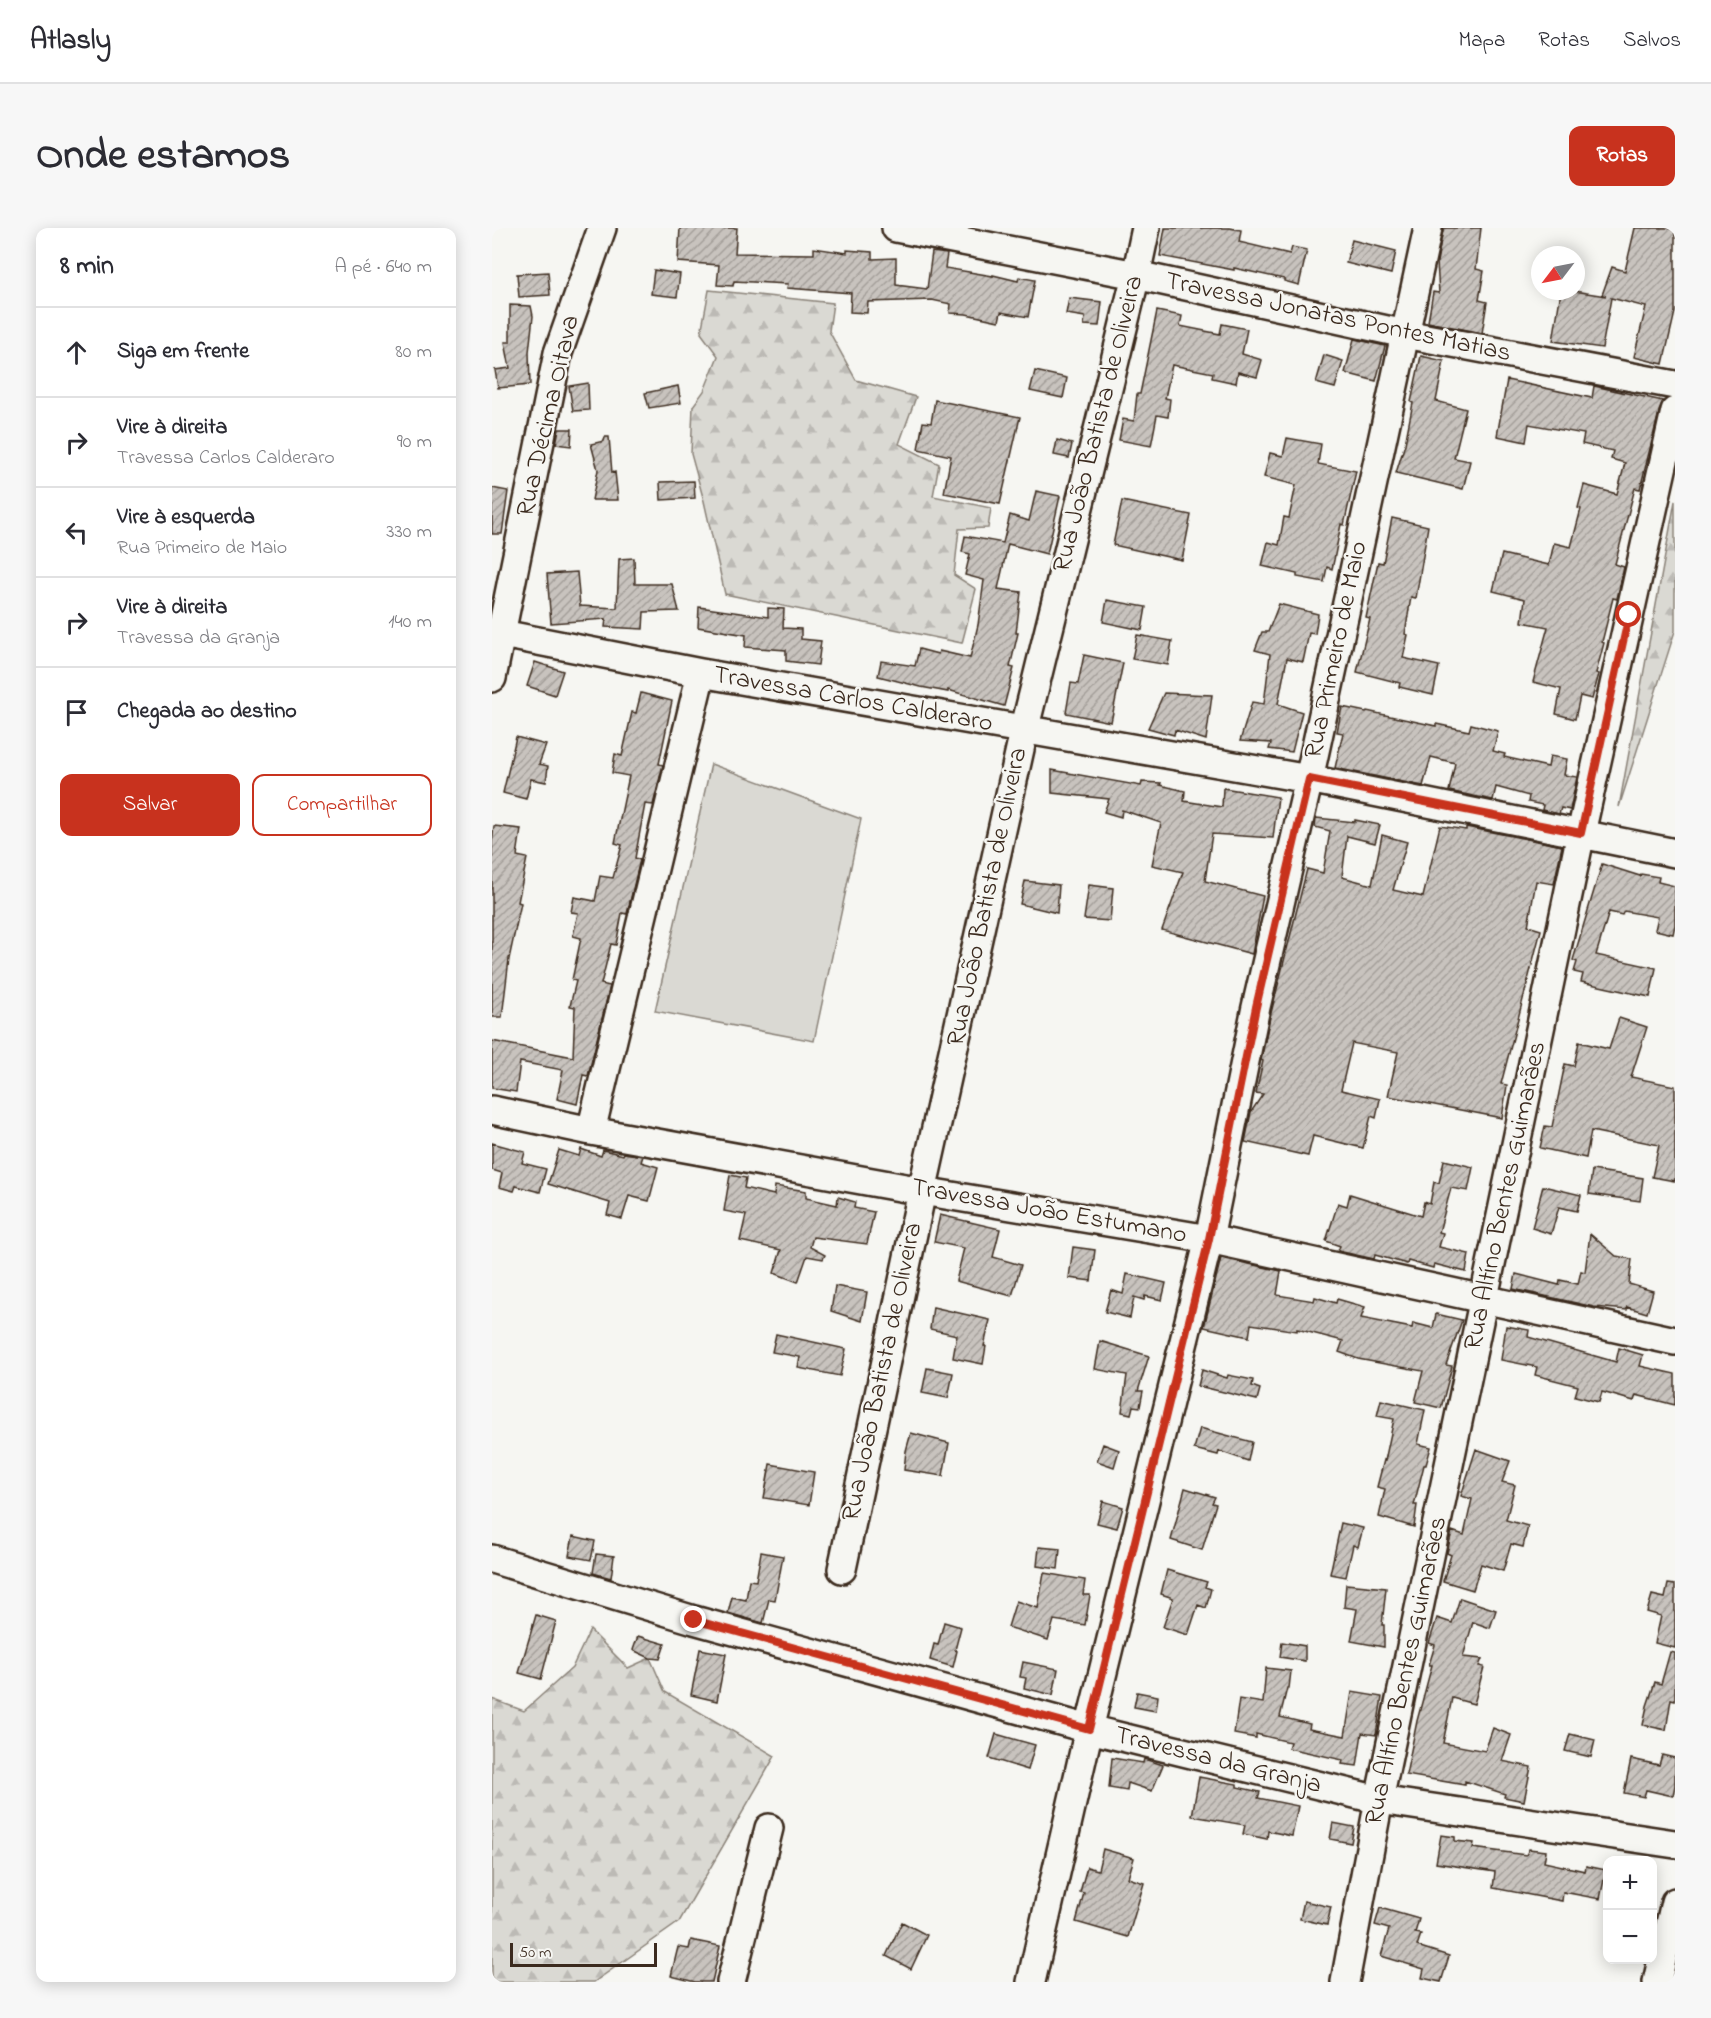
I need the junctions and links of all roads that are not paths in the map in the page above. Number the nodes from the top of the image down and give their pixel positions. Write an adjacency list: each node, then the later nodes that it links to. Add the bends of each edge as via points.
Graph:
1 (602, 228): 9 (street, Rua Décima Oitava, via 558,352)
2 (896, 228): 5 (street, Travessa Jonatas Pontes Matias)
3 (1146, 228): 5 (street, Rua João Batista de Oliveira)
4 (1428, 228): 6 (street, Rua Primeiro de Maio)
5 (1136, 275): 6 (street, Travessa Jonatas Pontes Matias); 12 (street, Rua João Batista de Oliveira)
6 (1405, 334): 7 (street, Travessa Jonatas Pontes Matias); 13 (street, Rua Primeiro de Maio)
7 (1675, 385)
8 (1675, 411): 14 (street, Rua Altíno Bentes Guimarães)
9 (497, 633): 10 (street, Travessa Carlos Calderaro); 11 (street, Rua Décima Oitava)
10 (701, 673): 12 (street, Travessa Carlos Calderaro); 17 (street)
11 (492, 678)
12 (1024, 731): 13 (street, Travessa Carlos Calderaro); 18 (street, Rua João Batista de Oliveira)
13 (1309, 779): 14 (street, Travessa Carlos Calderaro); 19 (street, Rua Primeiro de Maio, via 1256,1007)
14 (1581, 833): 15 (street, Travessa Carlos Calderaro); 20 (street, Rua Altíno Bentes Guimarães)
15 (1675, 853)
16 (492, 1110): 17 (street, Travessa João Estumano)
17 (591, 1131): 18 (street, Travessa João Estumano)
18 (922, 1191): 19 (street, Travessa João Estumano); 23 (street, Rua João Batista de Oliveira)
19 (1209, 1239): 20 (street, Travessa João Estumano); 24 (street, Rua Primeiro de Maio)
20 (1485, 1299): 21 (street, Travessa João Estumano); 25 (street, Rua Altíno Bentes Guimarães)
21 (1675, 1341)
22 (492, 1559): 24 (street, Travessa da Granja, via 694,1620)
23 (842, 1569)
24 (1089, 1729): 25 (street, Travessa da Granja); 30 (street, Rua Primeiro de Maio)
25 (1379, 1800): 27 (street, Travessa da Granja); 31 (street, Rua Altíno Bentes Guimarães)
26 (769, 1828): 29 (street)
27 (1675, 1844)
28 (1675, 1902): 32 (street)
29 (731, 1982)
30 (1031, 1982)
31 (1345, 1982)
32 (1656, 1982)

